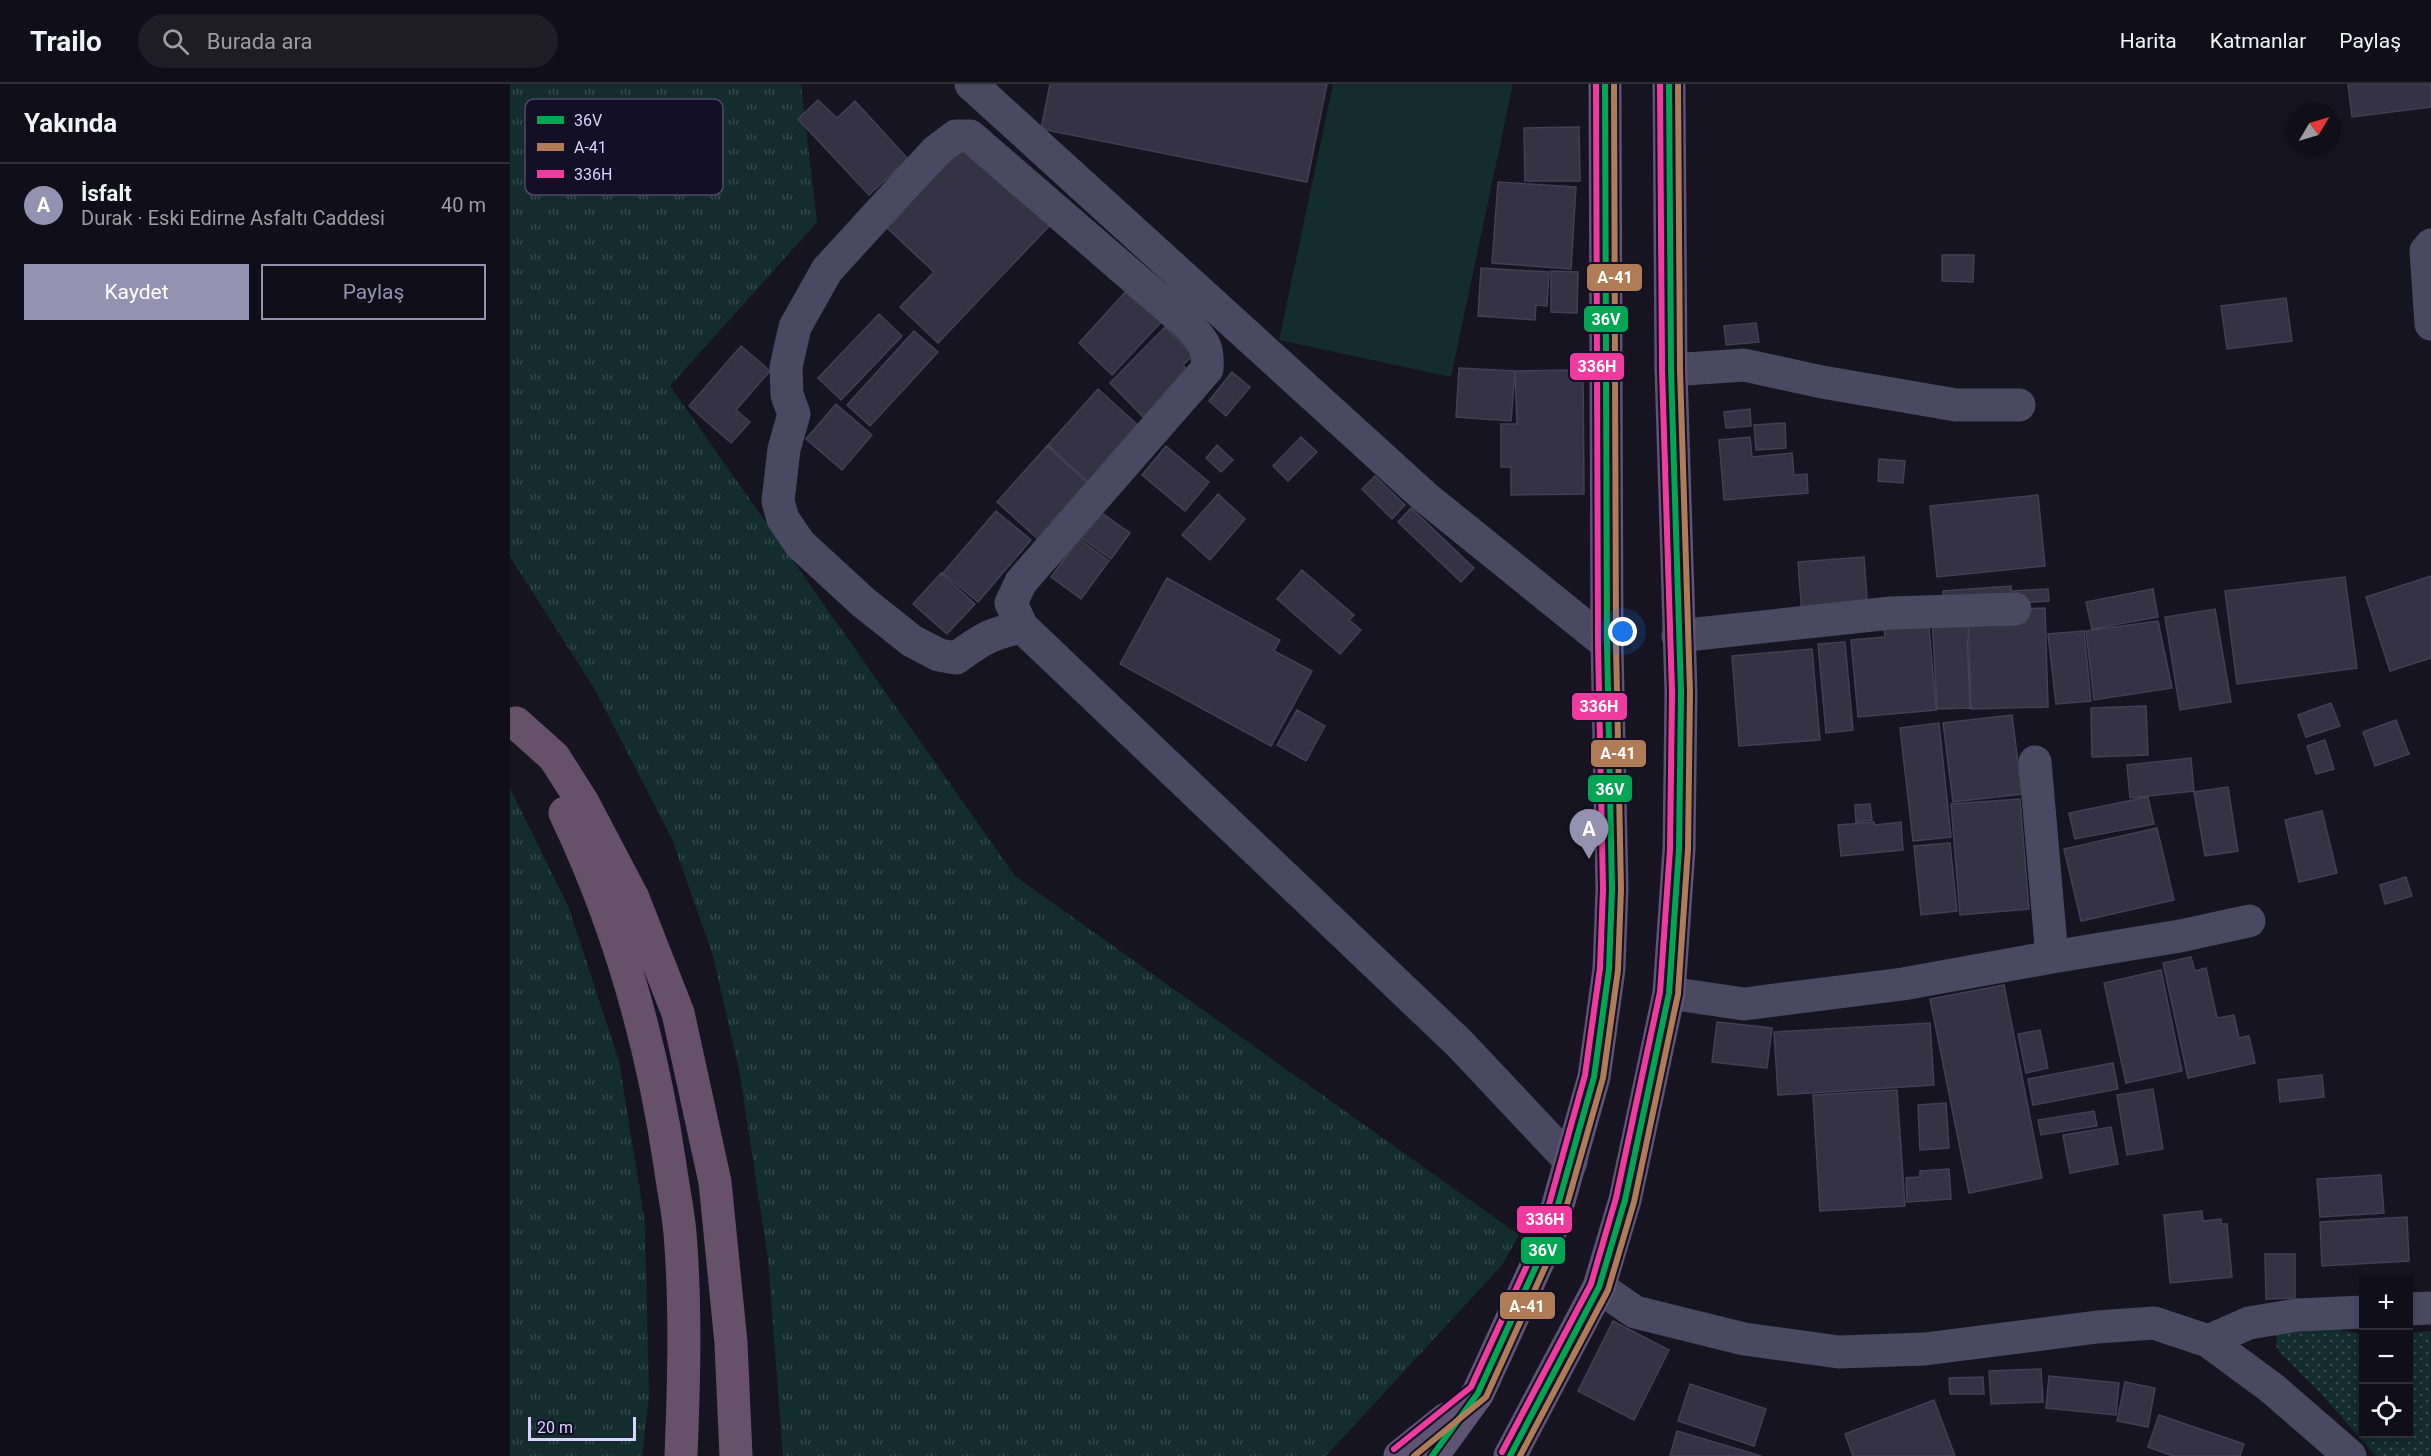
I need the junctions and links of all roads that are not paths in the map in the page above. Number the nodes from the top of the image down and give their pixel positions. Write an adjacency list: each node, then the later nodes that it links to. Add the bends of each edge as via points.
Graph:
1 (971, 84): 11 (street, via 1425,497)
2 (1605, 84): 11 (main road)
3 (1669, 84): 6 (main road)
4 (2431, 245): 5 (street, via 2426,251)
5 (2431, 324)
6 (1671, 370): 7 (street, via 1744,365 1956,405); 10 (main road)
7 (2019, 405)
8 (2015, 609): 10 (street, via 1890,613)
9 (1022, 627): 9 (street, via 1011,603 1021,582 1207,369 1208,357 1205,343 1186,323 970,135 956,136 936,151 827,270 795,327 786,367 787,395 794,414 784,449 778,501 783,519 800,544 863,602 912,641 939,655 956,658 981,639); 17 (street, via 1459,1043)
10 (1678, 636): 16 (main road, via 1679,849)
11 (1607, 644): 17 (main road, via 1612,889 1609,969 1594,1077)
12 (513, 718): 24 (highway, via 553,787 585,857 632,986 661,1104 680,1232 686,1350); 25 (highway, via 554,757 582,801 633,898 678,1013 715,1182 731,1343)
13 (2035, 762): 15 (street)
14 (2249, 921): 15 (street)
15 (2052, 957): 16 (street, via 1903,984 1744,1004)
16 (1669, 993): 18 (main road, via 1625,1200)
17 (1571, 1162): 23 (main road, via 1548,1240)
18 (1599, 1287): 22 (street, via 1635,1312 1744,1339 1839,1352 1925,1349 2154,1323); 28 (main road)
19 (2431, 1308): 20 (street)
20 (2413, 1309)
21 (2359, 1312): 22 (street, via 2297,1315 2249,1323)
22 (2208, 1341): 29 (street, via 2273,1389)
23 (1478, 1393): 26 (main road); 27 (main road)
24 (681, 1456)
25 (736, 1456)
26 (1400, 1456)
27 (1432, 1456)
28 (1510, 1456)
29 (2350, 1456)

